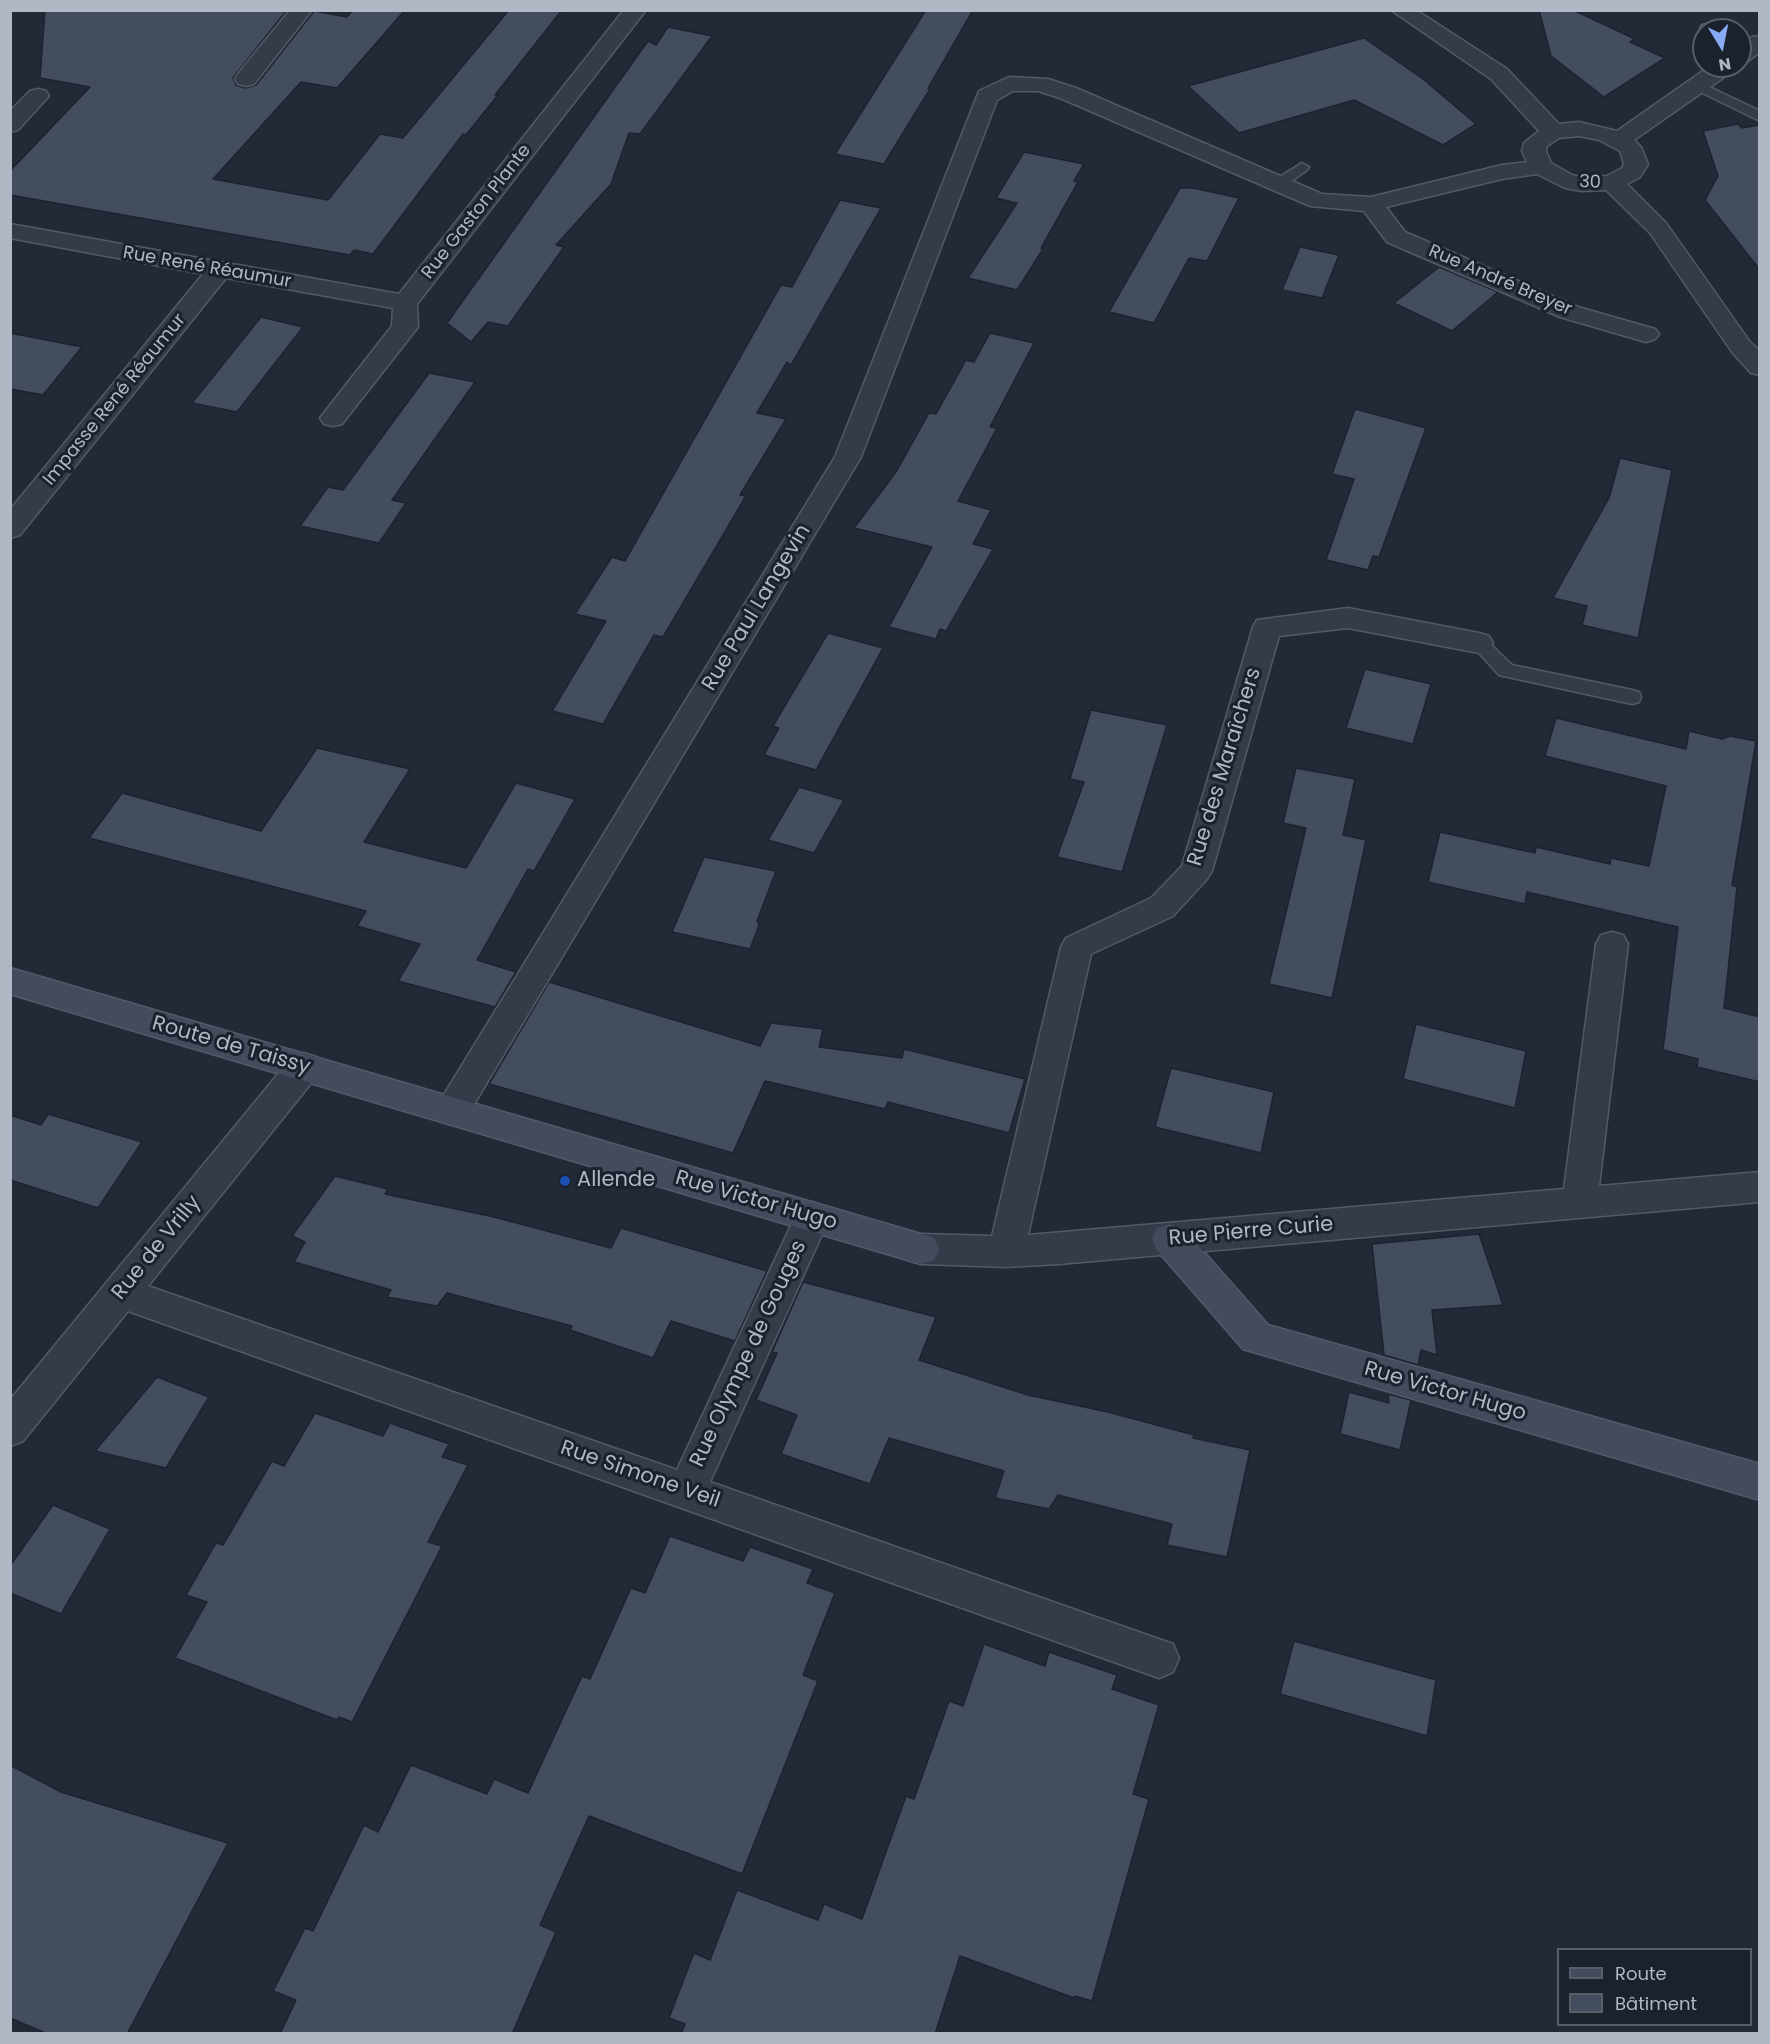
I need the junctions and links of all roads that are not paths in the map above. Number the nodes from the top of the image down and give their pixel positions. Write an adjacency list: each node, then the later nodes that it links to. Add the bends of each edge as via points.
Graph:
1 (302, 10): 5 (street)
2 (636, 10): 19 (street, Rue Gaston Plante)
3 (1401, 10): 10 (street, via 1499,74)
4 (1707, 78): 6 (street)
5 (246, 79)
6 (1697, 85): 8 (lane); 11 (street)
7 (39, 96): 9 (street)
8 (1760, 117)
9 (10, 125)
10 (1553, 132): 11 (street, via 1579,129); 13 (street, via 1536,143 1533,151)
11 (1619, 140): 15 (street, 30, via 1629,147 1636,164 1632,172)
12 (1302, 167): 14 (lane)
13 (1541, 167): 15 (street, 30, via 1565,181); 16 (street, via 1502,172)
14 (1278, 183): 16 (street, via 1318,201); 29 (street, Rue Paul Langevin, via 1040,84 1009,84 987,96 848,457)
15 (1612, 183): 21 (street, via 1658,228 1741,347)
16 (1371, 204): 20 (street, Rue André Breyer, via 1396,237 1569,312)
17 (10, 231): 18 (street, Rue René Réaumur)
18 (219, 270): 19 (street, Rue René Réaumur); 23 (street, Impasse René Réaumur)
19 (405, 303): 22 (street, via 405,327)
20 (1646, 334)
21 (1760, 367)
22 (333, 418)
23 (10, 529)
24 (1479, 643): 25 (lane, Rue des Maraîchers, via 1506,670); 35 (street, Rue des Maraîchers, via 1348,618 1267,627 1196,871 1162,907 1077,947)
25 (1632, 697)
26 (1612, 944): 31 (street)
27 (10, 981): 28 (street, Route de Taissy)
28 (304, 1067): 29 (street, Route de Taissy); 36 (street, Rue de Vrilly)
29 (452, 1111): 32 (street, Rue Victor Hugo)
30 (1760, 1187): 31 (street, Rue Pierre Curie)
31 (1580, 1203): 33 (street, Rue Pierre Curie)
32 (812, 1217): 34 (street, Rue Victor Hugo); 39 (street, Rue Olympe de Gouges)
33 (1170, 1239): 35 (street, Rue Pierre Curie); 38 (street, Rue Victor Hugo, via 1256,1338)
34 (921, 1249): 35 (street, Rue Pierre Curie)
35 (1006, 1252)
36 (120, 1292): 37 (street, Rue de Vrilly); 39 (street, Rue Simone Veil)
37 (10, 1429)
38 (1760, 1482)
39 (686, 1492): 40 (street, Rue Simone Veil)
40 (1159, 1658)

